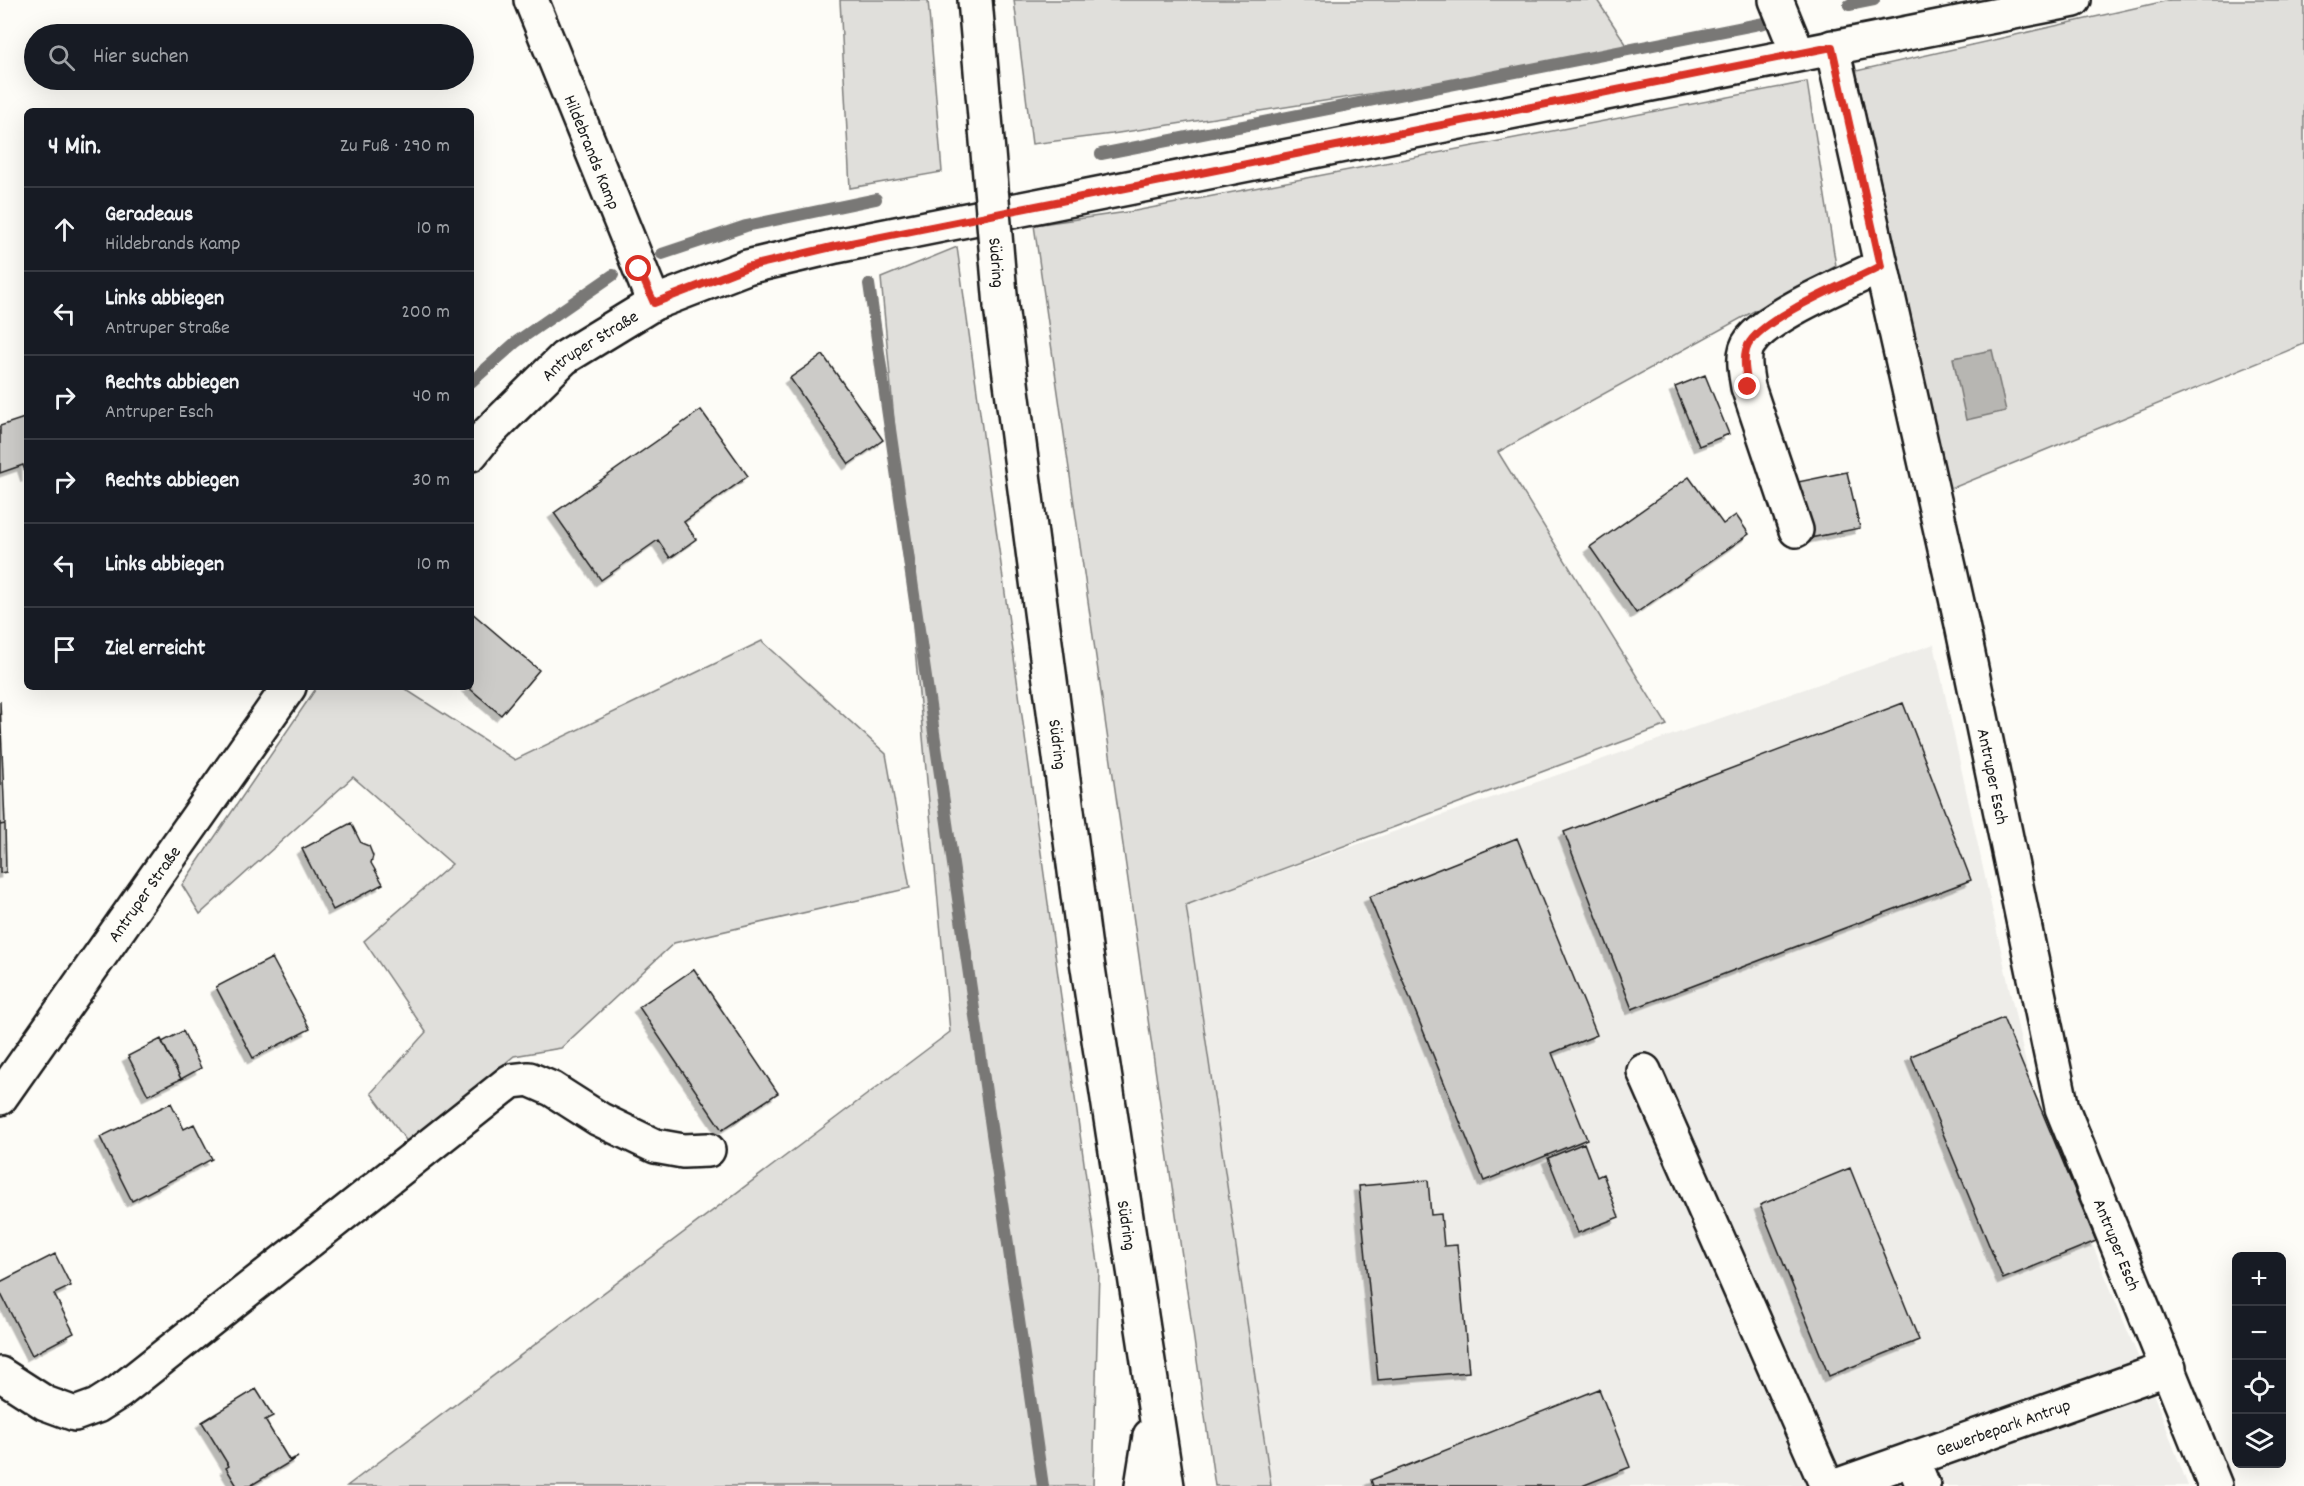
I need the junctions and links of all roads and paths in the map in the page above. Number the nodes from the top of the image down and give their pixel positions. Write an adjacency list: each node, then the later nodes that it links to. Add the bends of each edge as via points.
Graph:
1 (531, 0): 8 (street, Hildebrands Kamp)
2 (975, 0): 17 (street, Südring, bridge, via 1001,306 1083,936)
3 (1776, 0): 6 (street)
4 (2074, 0): 5 (street, Antruper Straße)
5 (1832, 47): 6 (street, Antruper Straße); 7 (street, Antruper Esch)
6 (1798, 54): 8 (street, Antruper Straße, via 836,246 747,267)
7 (1881, 266): 10 (street, via 1772,322 1748,343 1744,366 1748,387); 15 (street, Antruper Esch, via 1961,620 2062,1108)
8 (654, 303): 9 (street, Antruper Straße, via 564,358)
9 (474, 450)
10 (1796, 530)
11 (287, 690): 13 (street, Antruper Straße)
12 (1644, 1071): 21 (street)
13 (0, 1098)
14 (708, 1150): 16 (street, via 655,1146 599,1119 552,1089 529,1079 511,1081 97,1406 75,1414 45,1403)
15 (2169, 1368): 18 (street, Gewerbepark Antrup); 23 (street, Antruper Esch)
16 (0, 1374)
17 (1154, 1414): 19 (street); 20 (street, Südring)
18 (1918, 1472): 22 (street, Gewerbepark Antrup)
19 (1142, 1486)
20 (1167, 1486)
21 (1827, 1486)
22 (1836, 1486)
23 (2215, 1486)

